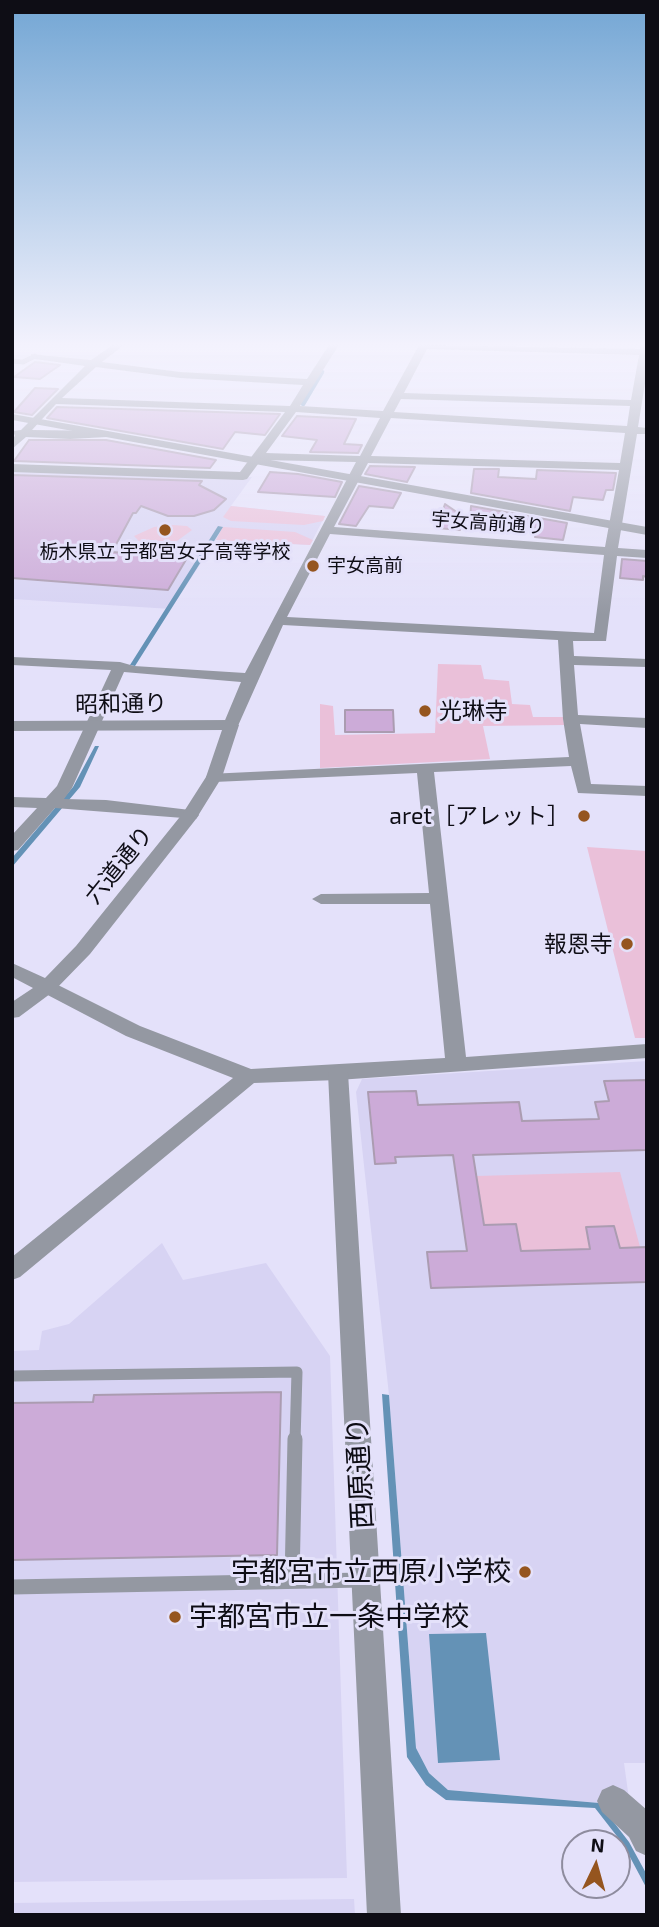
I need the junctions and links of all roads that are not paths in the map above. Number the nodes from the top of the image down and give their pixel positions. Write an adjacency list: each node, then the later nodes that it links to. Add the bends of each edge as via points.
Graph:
1 (51, 435): 2 (street)
2 (107, 435): 8 (street)
3 (126, 435): 8 (street)
4 (275, 435): 8 (street)
5 (375, 435): 7 (street)
6 (631, 435): 9 (street)
7 (362, 458): 8 (street); 9 (street); 11 (street)
8 (258, 459): 10 (street, via 243,476); 11 (street)
9 (626, 467): 12 (street)
10 (12, 468)
11 (354, 476): 12 (street); 14 (street)
12 (615, 522): 13 (street); 15 (street); 16 (street)
13 (647, 524)
14 (326, 530): 16 (street, 宇女高前通り); 18 (street)
15 (647, 531)
16 (611, 551): 17 (street, 宇女高前通り); 20 (street)
17 (647, 554)
18 (278, 621): 19 (street); 26 (street)
19 (565, 636): 20 (street); 21 (street)
20 (601, 638): 23 (street)
21 (566, 660): 23 (street); 27 (street)
22 (12, 661): 25 (street)
23 (604, 662): 24 (street)
24 (647, 663)
25 (120, 666): 26 (street); 31 (street)
26 (250, 678): 30 (street)
27 (571, 719): 28 (street); 33 (street)
28 (647, 723)
29 (12, 726): 31 (street, 昭和通り)
30 (229, 729): 31 (street, 昭和通り); 35 (street, 六道通り)
31 (88, 731): 32 (street, 昭和通り); 38 (street, via 64,788)
32 (12, 734)
33 (578, 761): 34 (street); 36 (street, via 584,789)
34 (425, 768): 35 (street); 41 (street)
35 (214, 777): 39 (street, 六道通り)
36 (647, 792)
37 (12, 802): 38 (street)
38 (48, 802): 39 (street); 40 (street)
39 (190, 815): 44 (street, 六道通り, via 83,950)
40 (12, 846)
41 (439, 898): 42 (street); 47 (street)
42 (321, 899)
43 (12, 969): 44 (street)
44 (47, 987): 45 (street, 六道通り); 49 (street, via 133,1031)
45 (12, 1012)
46 (647, 1051): 47 (street)
47 (456, 1063): 48 (street)
48 (338, 1073): 49 (street); 52 (street, 西原通り)
49 (249, 1076): 50 (street)
50 (12, 1271)
51 (12, 1376): 53 (lane, via 297,1373)
52 (365, 1580): 53 (lane); 57 (street, 西原通り)
53 (292, 1581): 54 (lane)
54 (12, 1587)
55 (613, 1801): 56 (street, via 640,1826)
56 (647, 1840)
57 (384, 1915)

